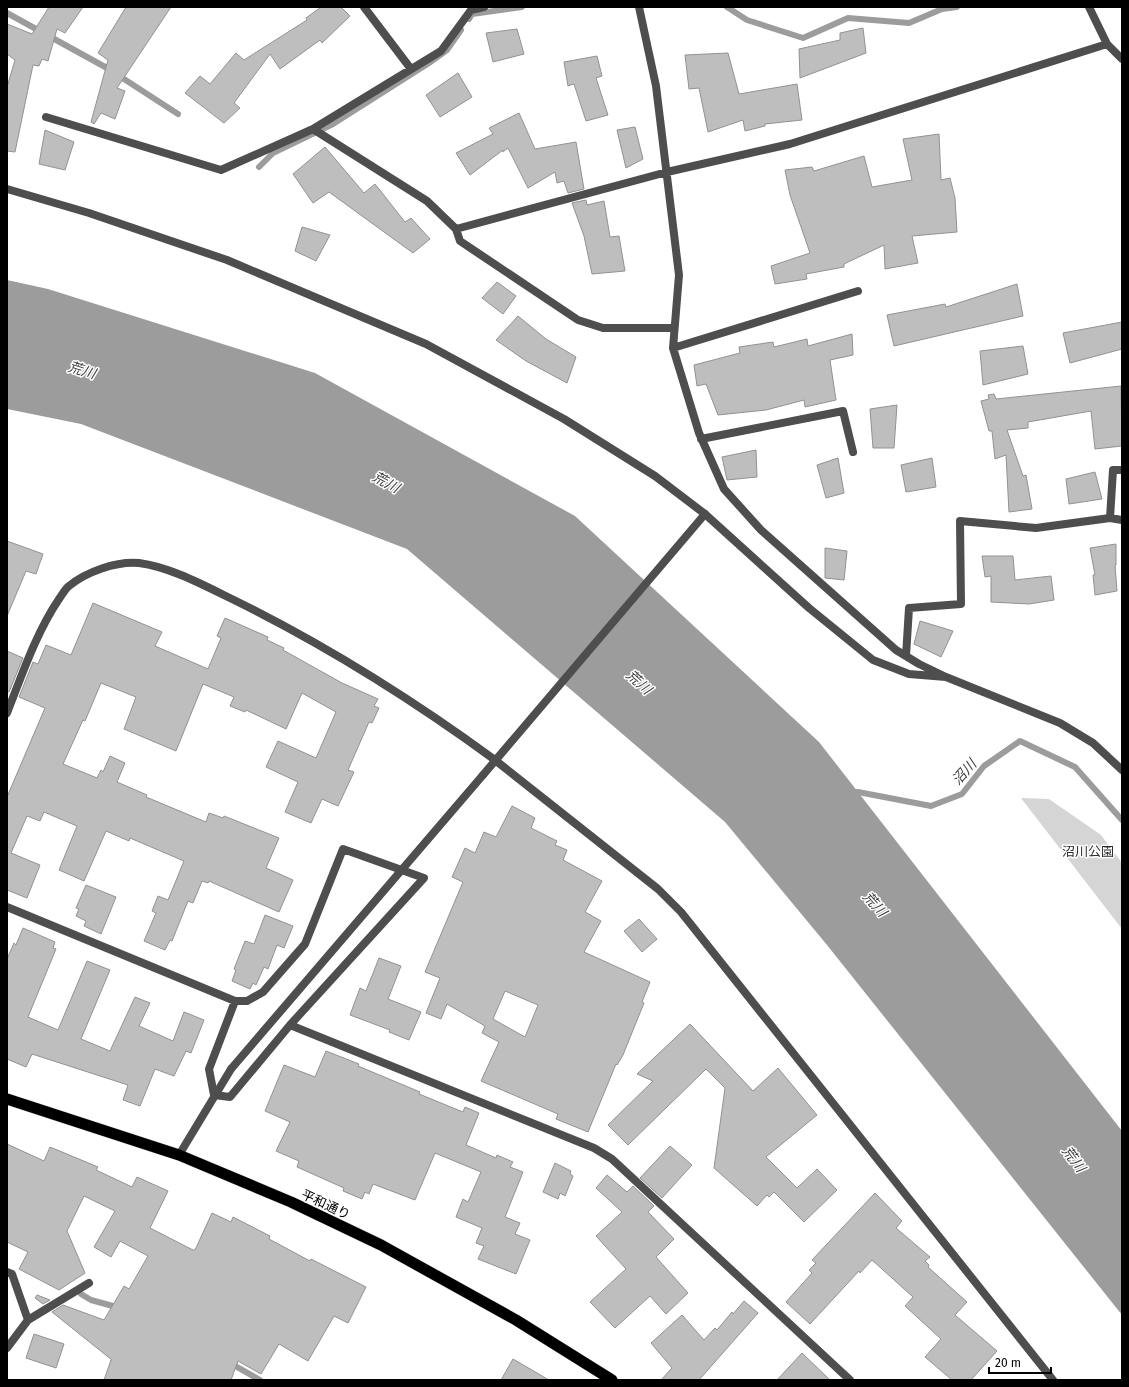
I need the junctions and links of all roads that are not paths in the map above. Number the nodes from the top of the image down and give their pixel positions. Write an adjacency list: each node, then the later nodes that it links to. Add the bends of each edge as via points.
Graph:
1 (364, 7): 8 (street)
2 (484, 7): 5 (street)
3 (639, 7): 11 (street, via 656,86)
4 (1089, 7): 6 (street)
5 (470, 8): 8 (street, via 441,51)
6 (1106, 44): 7 (street); 11 (street, via 790,144)
7 (1122, 59)
8 (411, 69): 10 (street)
9 (46, 117): 10 (street, via 221,170)
10 (314, 129): 13 (street, via 427,201)
11 (667, 172): 13 (street); 15 (street, via 679,275)
12 (7, 189): 20 (street, via 227,260 426,344 564,419 655,476)
13 (456, 230): 15 (street, via 460,241 578,320 603,328)
14 (858, 291): 16 (street)
15 (674, 328): 16 (street)
16 (673, 348): 17 (street)
17 (701, 439): 18 (street, via 843,411); 23 (street, via 724,489 761,530 896,650)
18 (853, 452)
19 (1122, 470): 21 (street, via 1113,470)
20 (705, 514): 24 (street, via 809,608 873,660 910,674); 26 (street)
21 (1110, 518): 22 (street); 23 (street, via 1036,528 960,521 960,604 909,608)
22 (1122, 520)
23 (906, 656): 24 (street)
24 (946, 677): 27 (street, via 1060,723 1093,743)
25 (7, 713): 26 (street, via 39,634 68,587 89,574 119,565 139,563 201,584 266,616 381,681)
26 (495, 760): 31 (street, bridge, via 231,1069); 40 (street, via 658,889 681,912)
27 (1122, 770)
28 (7, 907): 29 (street)
29 (235, 1001): 30 (street, via 247,1001 263,992 305,944 343,849 424,878); 31 (street, via 209,1069)
30 (290, 1025): 31 (street, via 230,1097); 39 (street, via 594,1148 612,1159)
31 (214, 1095): 33 (street)
32 (7, 1099): 33 (highway, 平和通り)
33 (179, 1154): 38 (highway, 平和通り, via 381,1245 516,1320)
34 (7, 1272): 36 (street, via 12,1274)
35 (89, 1283): 36 (street)
36 (28, 1320): 37 (street)
37 (7, 1348)
38 (612, 1380)
39 (850, 1380)
40 (1053, 1380)

